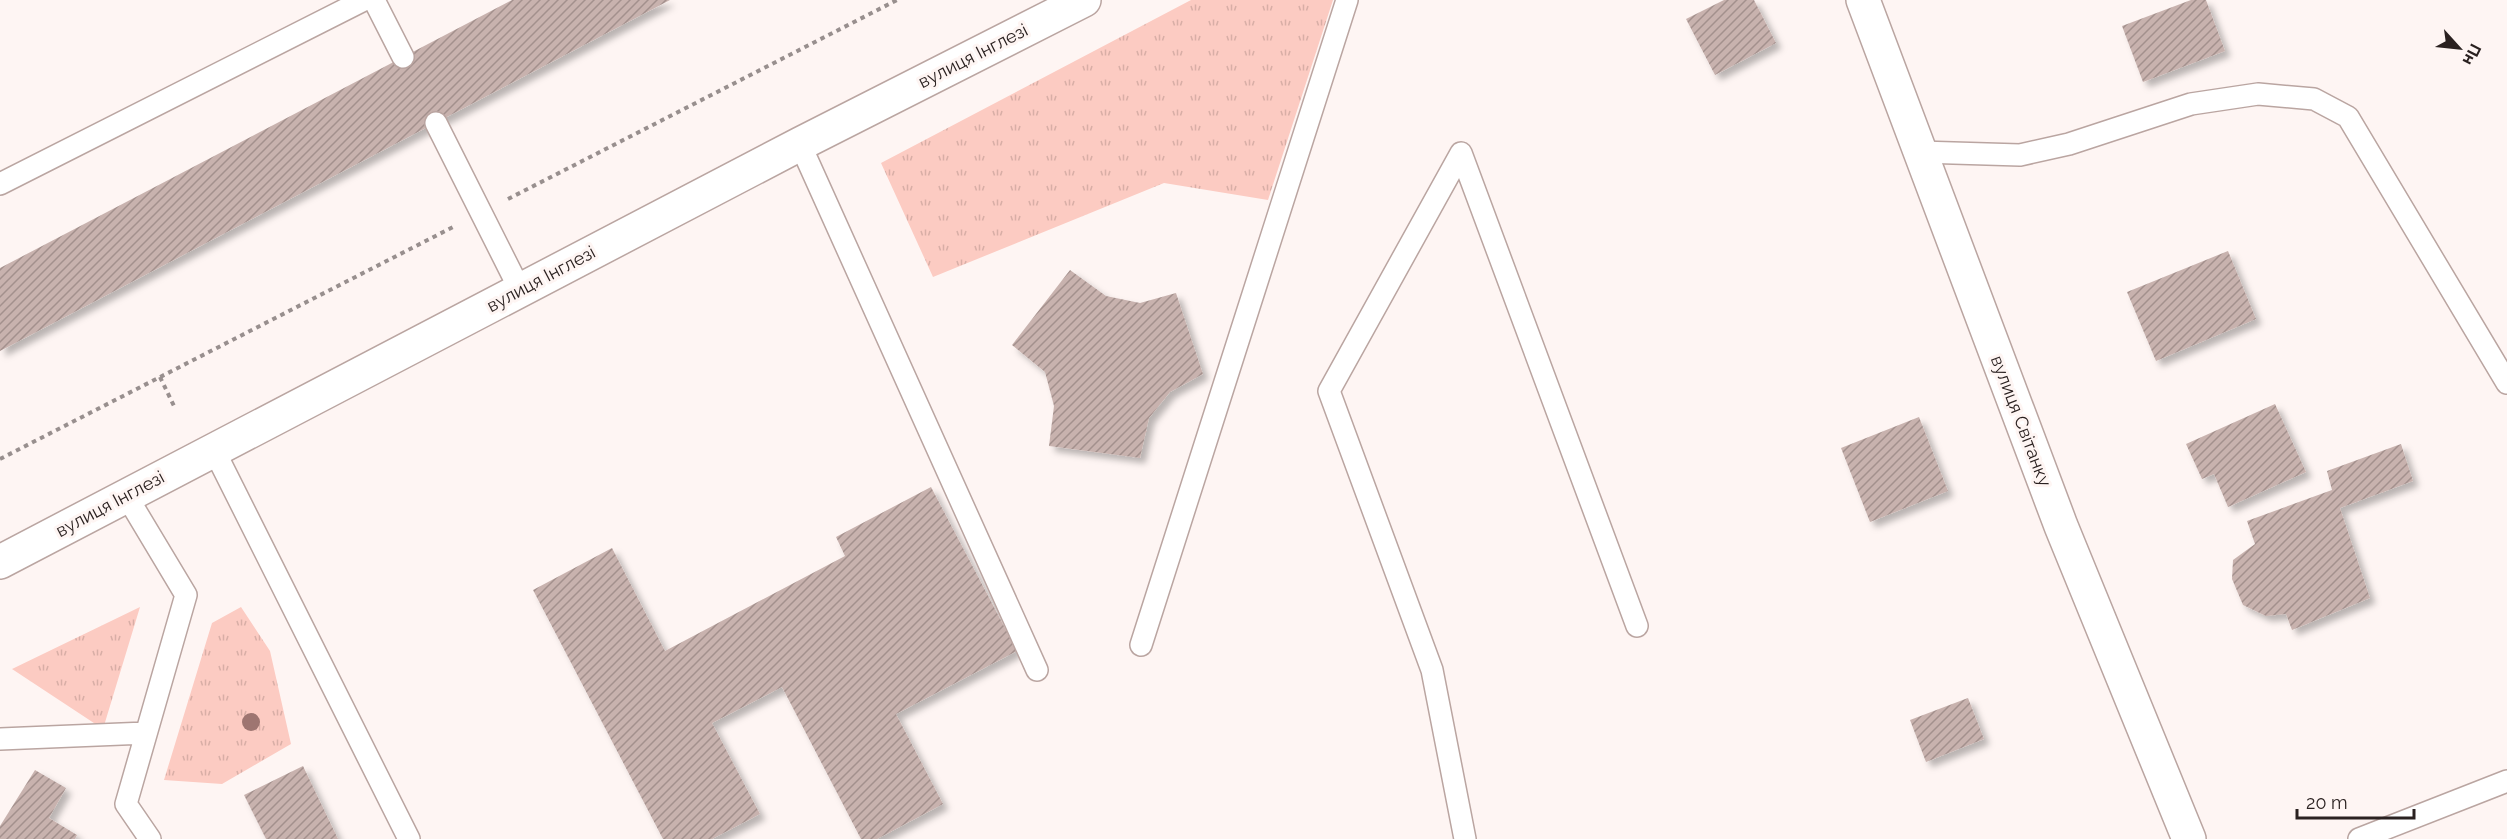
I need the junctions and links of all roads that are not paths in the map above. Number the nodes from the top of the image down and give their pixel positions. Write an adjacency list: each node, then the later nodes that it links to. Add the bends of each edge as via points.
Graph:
1 (364, 0): 10 (lane)
2 (374, 0): 6 (lane)
3 (1084, 0): 8 (main road, вулиця Інглезі)
4 (1347, 0): 17 (lane)
5 (1863, 0): 9 (main road, вулиця Світанку)
6 (403, 57)
7 (436, 123): 11 (lane)
8 (800, 144): 11 (main road, вулиця Інглезі); 18 (lane)
9 (1920, 152): 12 (lane, via 2020,155 2069,144 2191,104 2258,94 2314,99 2348,117); 25 (main road, вулиця Світанку, via 2061,526)
10 (0, 184)
11 (520, 290): 13 (main road, вулиця Інглезі)
12 (2507, 383)
13 (214, 450): 14 (main road, вулиця Інглезі); 23 (lane)
14 (126, 495): 15 (main road, вулиця Інглезі); 19 (lane, via 186,595)
15 (0, 562)
16 (1637, 626): 24 (lane, via 1461,153 1329,391 1432,670)
17 (1141, 645)
18 (1037, 670)
19 (146, 733): 20 (lane); 22 (lane, via 126,804)
20 (0, 739)
21 (2507, 781): 26 (lane)
22 (150, 839)
23 (409, 839)
24 (1465, 839)
25 (2189, 839)
26 (2360, 839)

